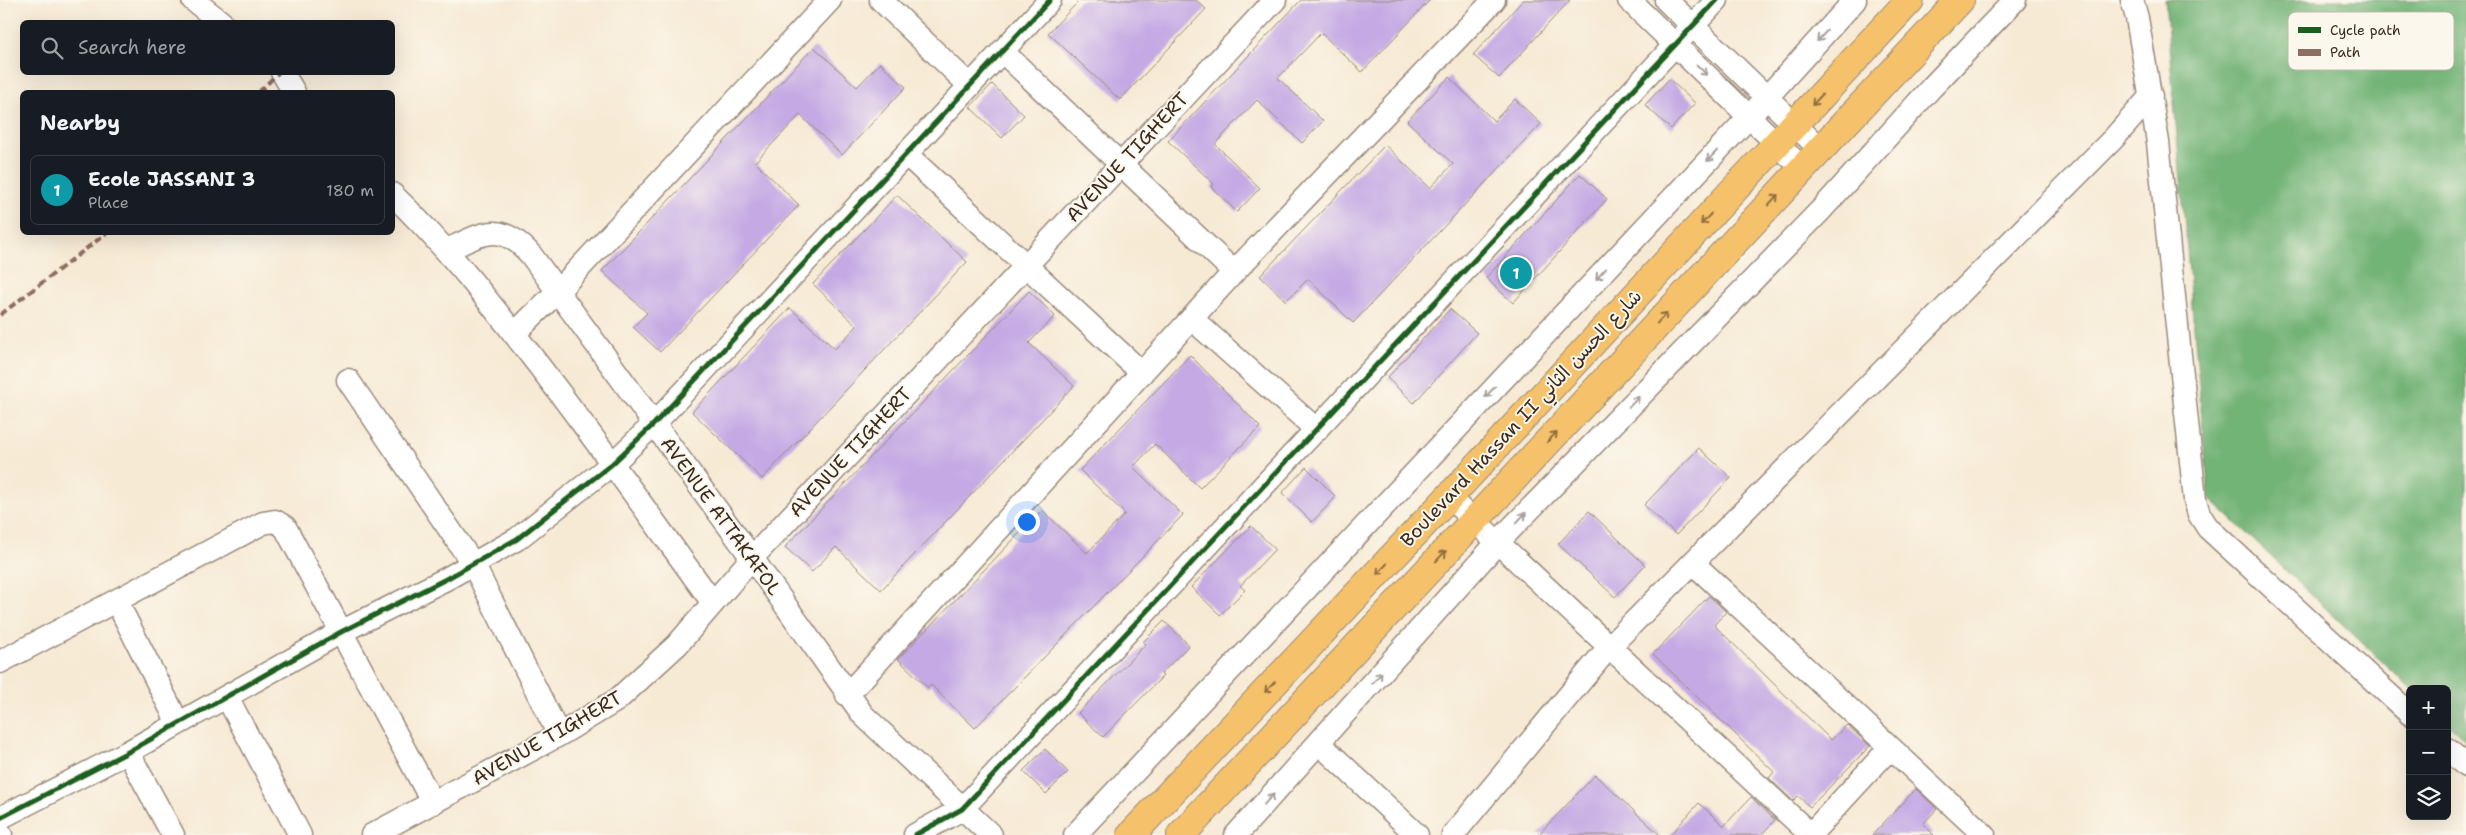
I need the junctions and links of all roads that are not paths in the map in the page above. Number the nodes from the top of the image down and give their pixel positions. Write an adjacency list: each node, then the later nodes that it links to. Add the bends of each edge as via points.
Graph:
1 (193, 0): 15 (street)
2 (880, 0): 20 (street)
3 (1050, 0): 18 (street)
4 (1275, 0): 28 (street, AVENUE TIGHERT)
5 (1494, 0): 32 (street)
6 (1629, 0): 17 (street)
7 (1666, 0): 16 (street)
8 (1717, 0): 16 (street)
9 (1855, 0): 23 (street, one-way to 23)
10 (1910, 0): 25 (main road, Boulevard Hassan II شارع الحسن الثاني, one-way to 25)
11 (1960, 0): 27 (main road, Boulevard Hassan II شارع الحسن الثاني)
12 (2015, 0): 43 (street, one-way to 12, via 1822,210)
13 (2132, 0): 22 (street)
14 (826, 2): 33 (street)
15 (218, 20)
16 (1693, 26): 17 (street); 23 (street)
17 (1676, 44): 24 (street, one-way to 24); 39 (street)
18 (1002, 50): 20 (street); 28 (street)
19 (284, 75): 21 (street)
20 (970, 86): 26 (street)
21 (293, 90)
22 (2151, 96): 45 (street); 54 (street, via 2199,514 2208,528)
23 (1766, 97): 24 (street); 25 (street)
24 (1750, 116): 25 (street); 70 (street, one-way to 70)
25 (1785, 133): 27 (street); 41 (main road, Boulevard Hassan II شارع الحسن الثاني, one-way to 41)
26 (907, 155): 31 (street); 38 (street)
27 (1811, 159): 42 (main road, Boulevard Hassan II شارع الحسن الثاني, one-way to 27)
28 (1121, 163): 31 (street, AVENUE TIGHERT); 32 (street)
29 (395, 197): 30 (street)
30 (446, 250): 33 (street, AVENUE ATTAKAFOL, via 479,235 502,232 517,239); 35 (street)
31 (1025, 266): 36 (street); 44 (street, AVENUE TIGHERT)
32 (1234, 272): 34 (street)
33 (558, 291): 35 (street); 38 (street, AVENUE ATTAKAFOL)
34 (1192, 319): 36 (street); 39 (street)
35 (514, 334): 40 (street)
36 (1142, 373): 52 (street)
37 (348, 380): 46 (street)
38 (654, 424): 40 (street); 44 (street, AVENUE ATTAKAFOL)
39 (1317, 430): 63 (street)
40 (612, 464): 46 (street, via 516,539); 48 (street)
41 (1449, 496): 42 (street); 71 (main road, Boulevard Hassan II شارع الحسن الثاني, one-way to 71)
42 (1474, 520): 43 (street); 72 (main road, Boulevard Hassan II شارع الحسن الثاني, one-way to 42)
43 (1498, 542): 50 (street); 57 (street, one-way to 43)
44 (752, 558): 48 (street, AVENUE TIGHERT); 52 (street, AVENUE ATTAKAFOL)
45 (1693, 563): 50 (street); 58 (street)
46 (473, 564): 49 (street); 56 (street)
47 (117, 602): 49 (street, via 263,523 275,521 285,527); 51 (street); 55 (street)
48 (713, 603): 56 (street, AVENUE TIGHERT, via 677,645 617,700)
49 (341, 632): 53 (street); 62 (street)
50 (1609, 647): 75 (street); 76 (street)
51 (0, 662)
52 (847, 695): 63 (street, AVENUE ATTAKAFOL, via 862,715)
53 (226, 697): 55 (street); 66 (street)
54 (2406, 710)
55 (178, 723): 59 (street)
56 (559, 734): 62 (street, AVENUE TIGHERT)
57 (1320, 744): 73 (street, one-way to 57); 74 (street)
58 (1890, 749): 76 (street); 77 (street)
59 (128, 752): 64 (street); 65 (street)
60 (2451, 753): 61 (street)
61 (2466, 766)
62 (433, 804): 67 (street, AVENUE TIGHERT)
63 (962, 810): 68 (street); 69 (street, AVENUE ATTAKAFOL)
64 (0, 818)
65 (173, 835)
66 (300, 835)
67 (372, 835)
68 (915, 835)
69 (991, 835)
70 (1075, 835)
71 (1131, 835)
72 (1181, 835)
73 (1236, 835)
74 (1417, 835)
75 (1453, 835)
76 (1811, 835)
77 (1984, 835)

